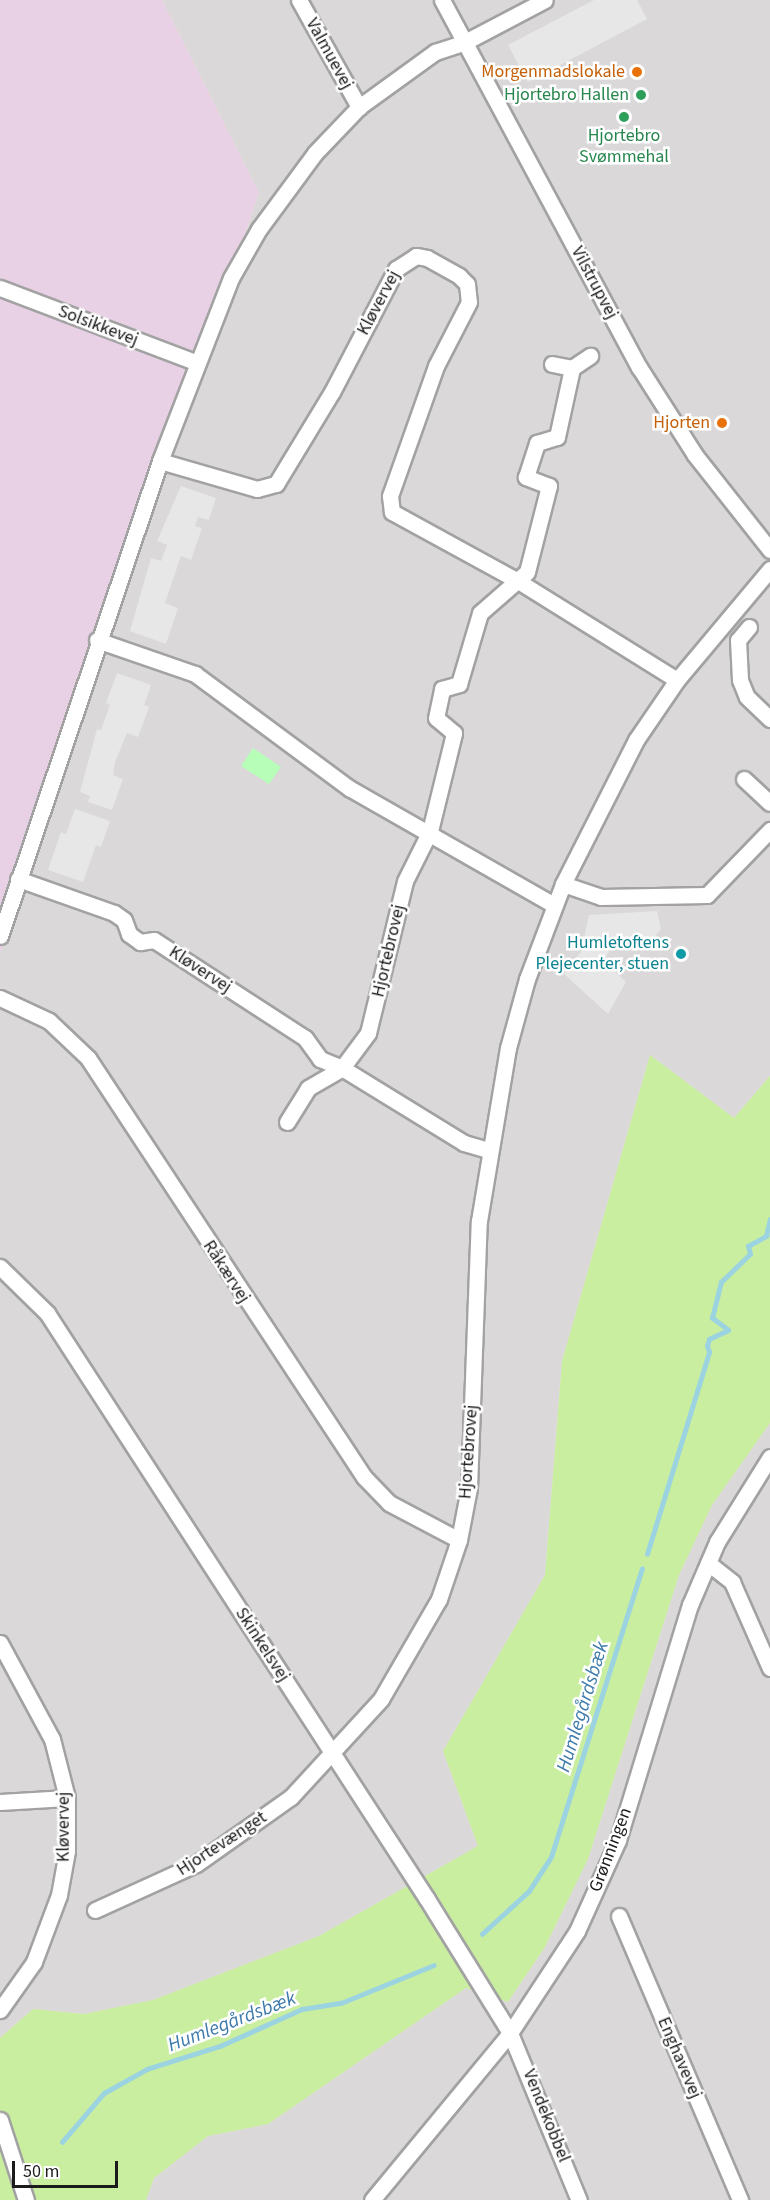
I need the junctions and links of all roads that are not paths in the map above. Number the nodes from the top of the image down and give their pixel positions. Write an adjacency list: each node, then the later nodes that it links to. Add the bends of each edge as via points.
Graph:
1 (298, 0): 5 (street, Valmuevej)
2 (442, 0): 4 (street, Vilstrupvej)
3 (545, 0): 4 (street)
4 (465, 42): 5 (street, via 435,52); 12 (street, Vilstrupvej, via 639,367 695,456)
5 (358, 108): 8 (street, via 315,153 259,229 231,278)
6 (0, 288): 8 (street, Solsikkevej)
7 (590, 356): 10 (street)
8 (197, 363): 11 (street)
9 (552, 364): 10 (street)
10 (572, 368): 14 (street, Hjortebrovej, via 557,437 537,443 526,477 549,486 527,572)
11 (160, 461): 14 (street, Kløvervej, via 257,489 276,484 332,392 396,269 409,258 427,258 459,276 467,285 469,302 436,366 390,496 392,512); 16 (street)
12 (770, 550)
13 (770, 569): 17 (street, Hjortebrovej)
14 (518, 581): 17 (street); 22 (street, Hjortebrovej, via 480,613 459,684 442,689 436,718 454,733)
15 (749, 627): 18 (street, via 738,640 740,680 747,697)
16 (98, 640): 22 (street, via 195,674 349,788); 23 (street)
17 (677, 680): 24 (street, Hjortebrovej, via 636,740)
18 (770, 719)
19 (744, 779): 20 (street)
20 (770, 803)
21 (770, 830): 24 (street, via 707,895 601,897)
22 (430, 831): 25 (street); 28 (street, Hjortebrovej, via 405,881 368,1033)
23 (18, 879): 26 (street); 28 (street, Kløvervej, via 114,913 124,920 134,938 140,942 154,940 305,1038 320,1059)
24 (563, 884): 25 (street, Hjortebrovej)
25 (555, 905): 30 (street, Hjortebrovej, via 527,979 508,1048)
26 (0, 936)
27 (0, 998): 33 (street, Råkærvej, via 49,1021 88,1058 364,1477 388,1503)
28 (342, 1068): 29 (street, Hjortebrovej, via 308,1088); 30 (street, via 464,1143)
29 (287, 1122)
30 (489, 1150): 33 (street, Hjortebrovej, via 479,1221 469,1488)
31 (0, 1267): 37 (street, Skinkelsvej, via 47,1313)
32 (770, 1457): 34 (street, Grønningen)
33 (459, 1540): 37 (street, Hjortebrovej, via 439,1599 413,1650 381,1699)
34 (708, 1563): 36 (street, via 732,1582); 43 (street, Grønningen, via 690,1605 618,1840 601,1881 553,1973)
35 (0, 1643): 38 (street, Kløvervej, via 36,1703 52,1740)
36 (770, 1668)
37 (332, 1752): 40 (street, Hjortevænget, via 291,1797 247,1831 196,1864); 43 (street, Skinkelsvej)
38 (67, 1798): 39 (street); 42 (street, Kløvervej, via 67,1851 60,1895 34,1962)
39 (0, 1802)
40 (95, 1910)
41 (619, 1916): 48 (street, Enghavevej)
42 (0, 2010)
43 (510, 2033): 46 (street, Grønningen); 47 (street, Vendekobbel)
44 (0, 2120): 45 (street)
45 (26, 2200)
46 (372, 2200)
47 (579, 2200)
48 (740, 2200)

